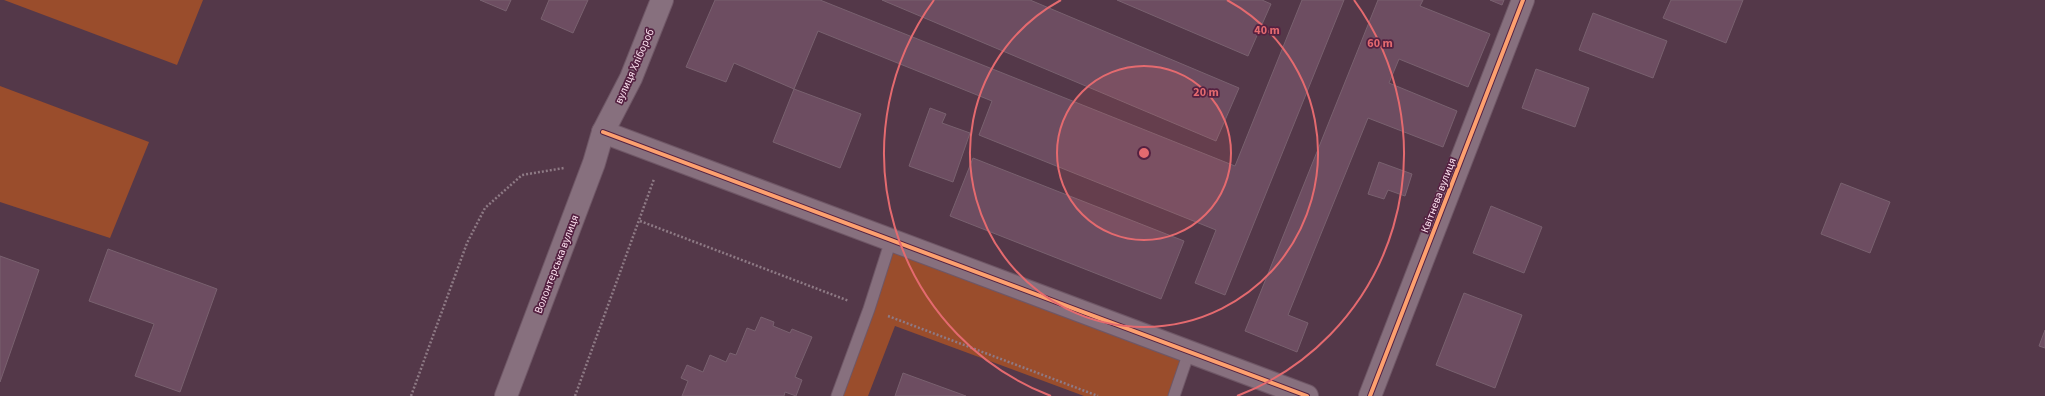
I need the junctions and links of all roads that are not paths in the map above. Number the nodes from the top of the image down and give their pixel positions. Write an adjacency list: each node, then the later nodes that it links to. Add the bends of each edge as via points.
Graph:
1 (662, 0): 3 (street, вулиця Хлібороб, via 631,78)
2 (1523, 0): 10 (street, Квітнева вулиця)
3 (603, 132): 4 (street); 6 (street, Волонтерська вулиця, via 594,163)
4 (891, 240): 5 (street); 7 (lane)
5 (1189, 352): 8 (lane); 9 (street)
6 (506, 396)
7 (837, 396)
8 (1174, 396)
9 (1307, 396)
10 (1370, 396)

